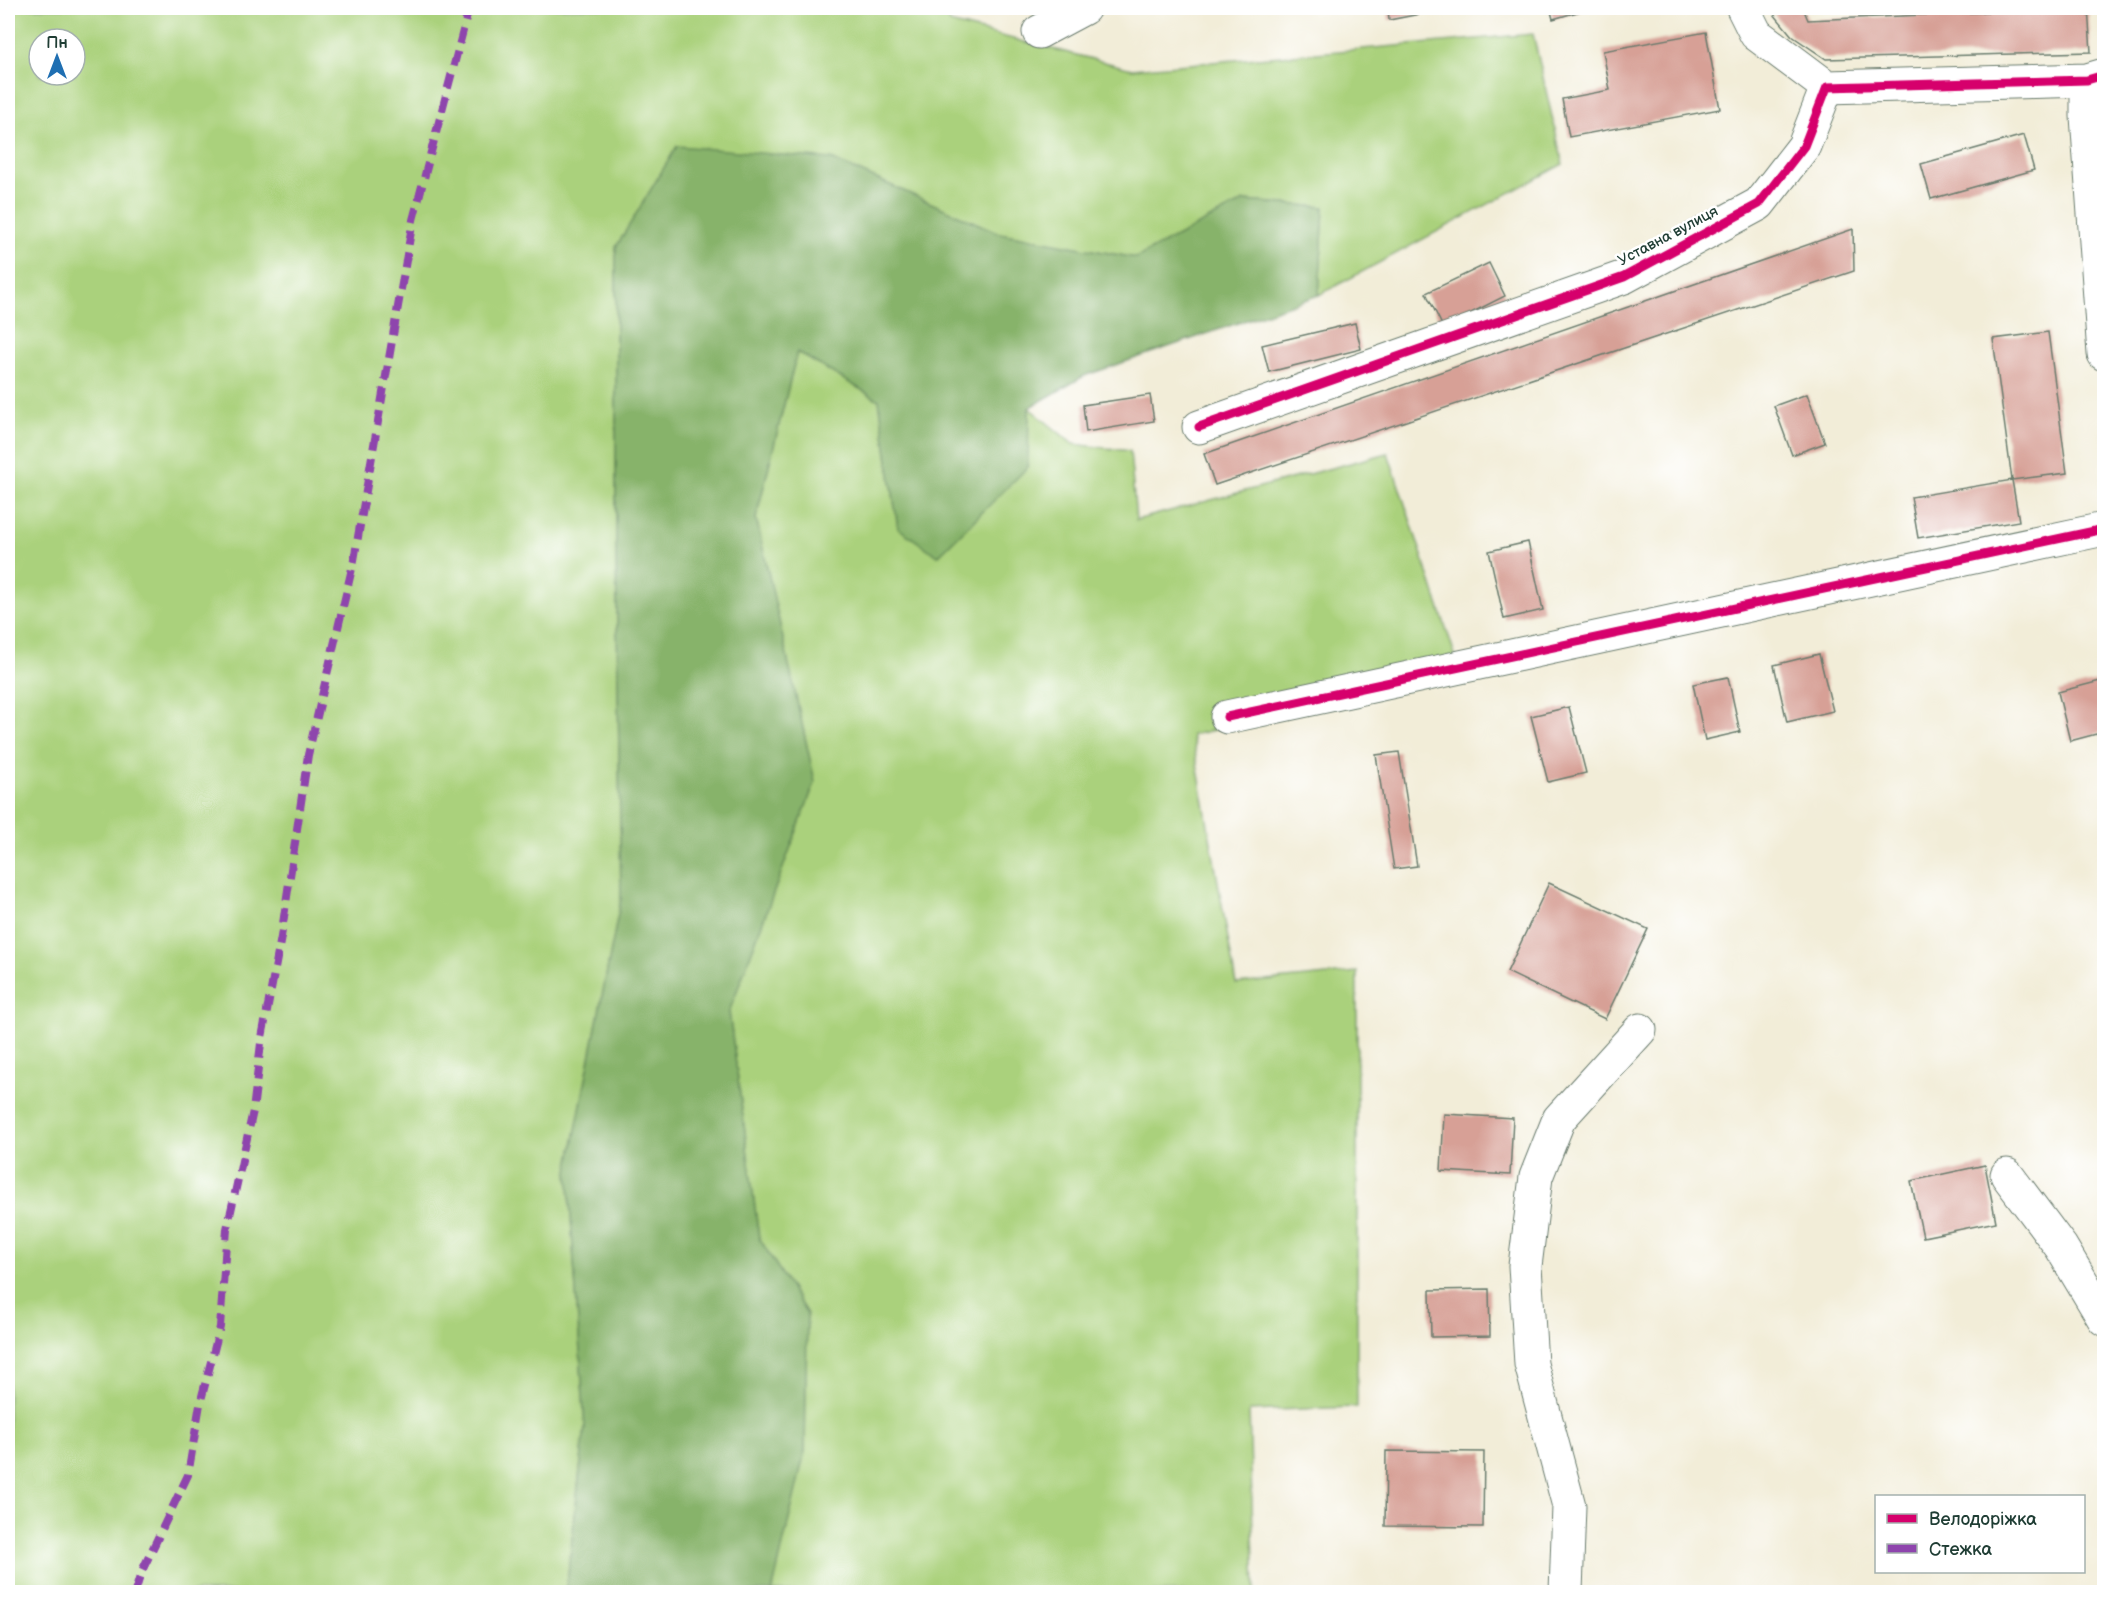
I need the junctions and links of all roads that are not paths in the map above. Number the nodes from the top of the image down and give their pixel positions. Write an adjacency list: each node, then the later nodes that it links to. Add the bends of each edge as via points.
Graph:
1 (1084, 8): 3 (street)
2 (1743, 8): 5 (street, via 1756,34)
3 (1039, 33)
4 (2096, 77): 5 (street); 6 (street, via 2087,116)
5 (1827, 87): 7 (street, Уставна вулиця, via 1804,146 1759,204 1624,277)
6 (2104, 354)
7 (1199, 428)
8 (2104, 528): 9 (street)
9 (1227, 717)
10 (1640, 1030): 13 (street, via 1559,1119 1536,1178 1525,1266 1532,1364 1569,1506)
11 (2007, 1175): 12 (street, via 2061,1247)
12 (2104, 1320)
13 (1566, 1593)

